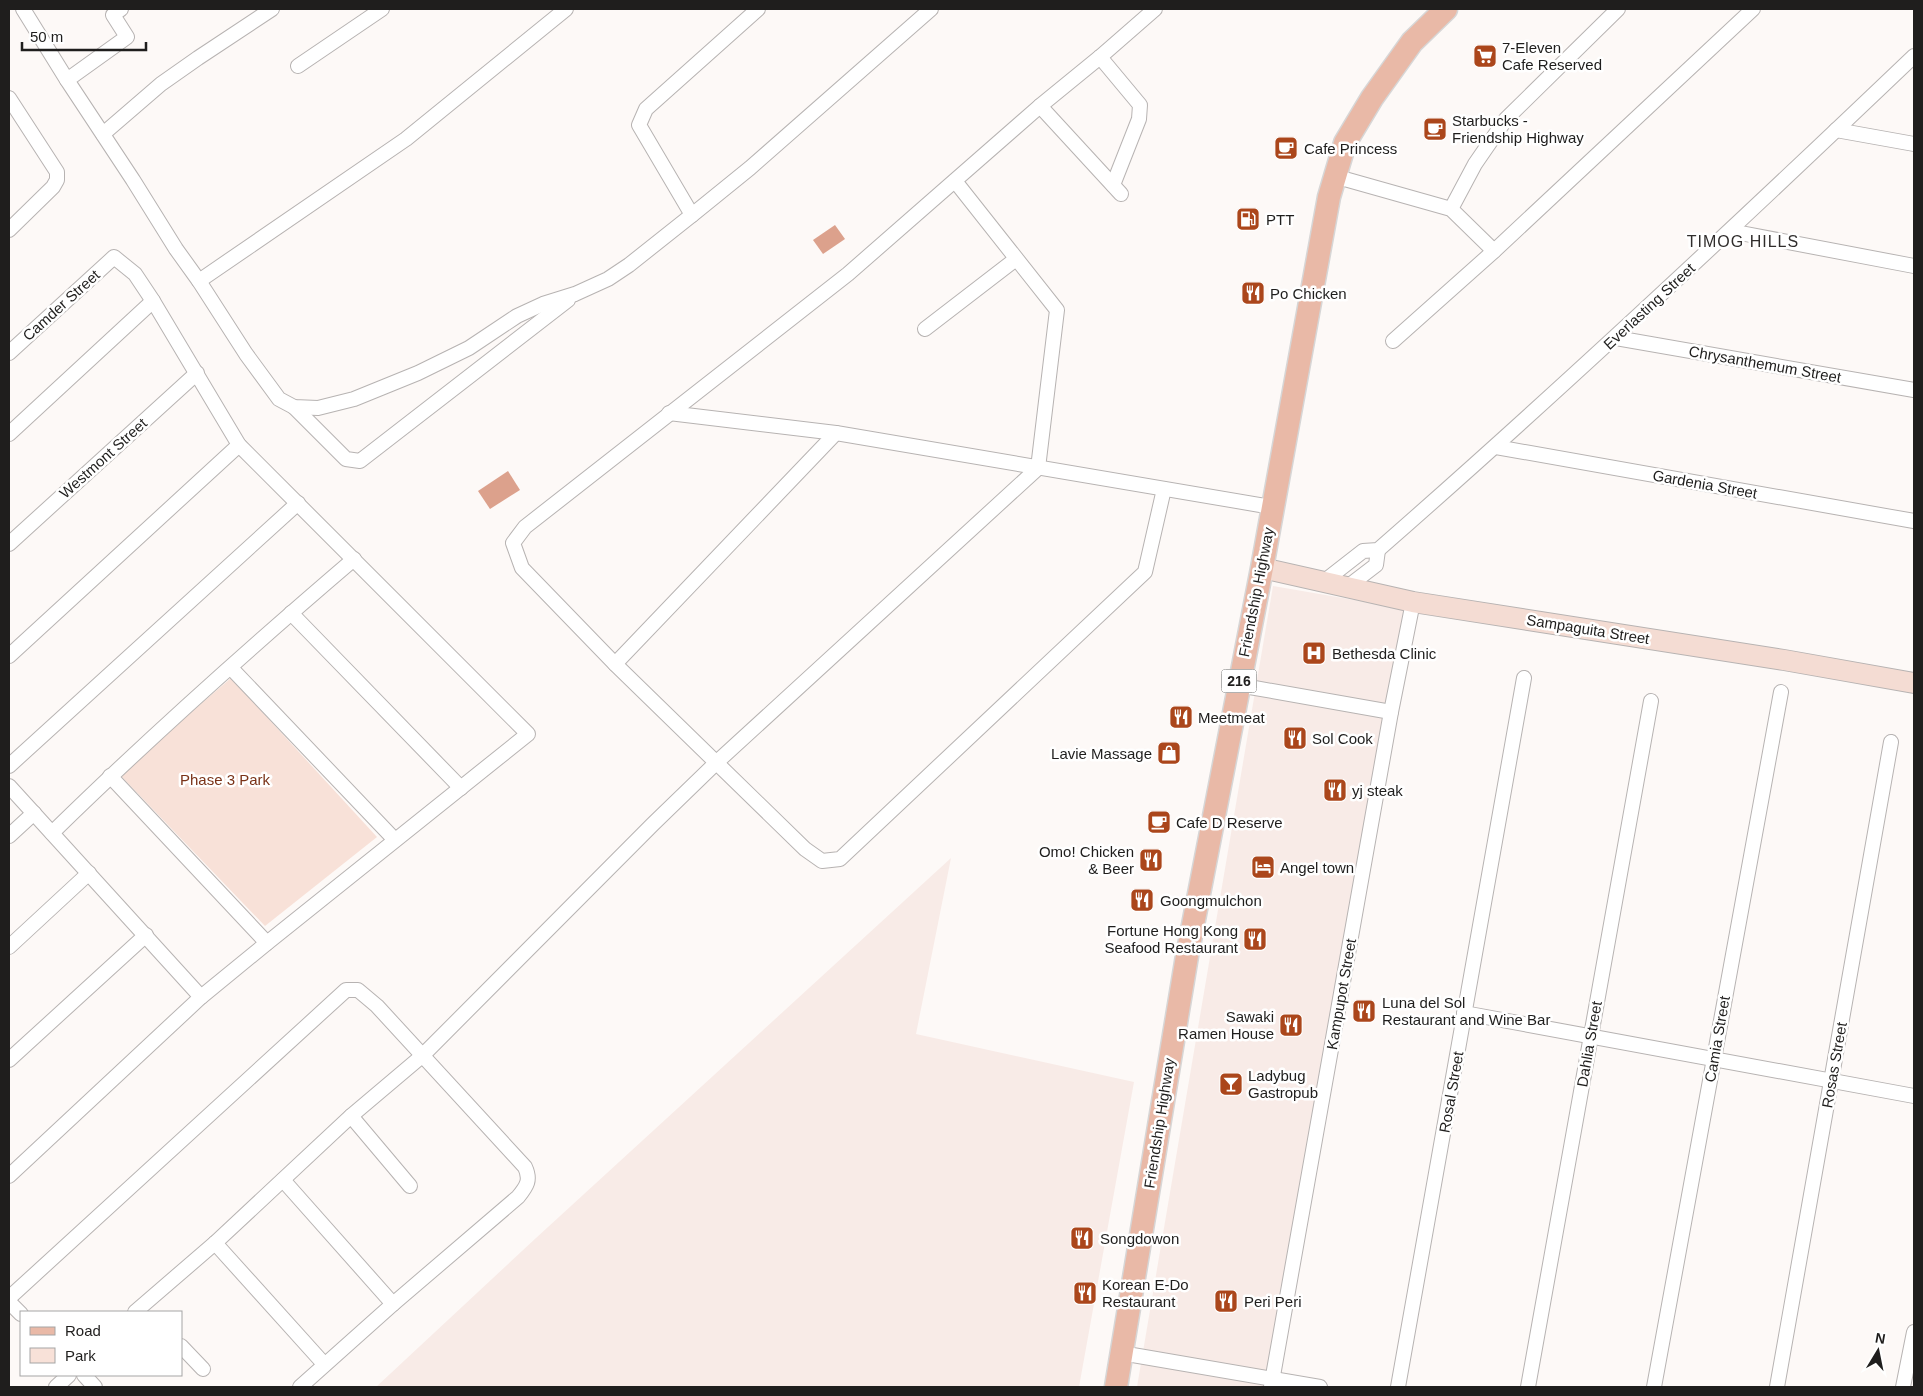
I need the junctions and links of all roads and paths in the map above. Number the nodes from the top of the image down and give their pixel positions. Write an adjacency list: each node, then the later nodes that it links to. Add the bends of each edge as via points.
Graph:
1 (22, 9): 15 (street)
2 (272, 9): 19 (street, via 161,84)
3 (382, 9): 14 (street)
4 (566, 9): 30 (street, via 406,139)
5 (758, 9): 24 (street, via 646,109 638,125)
6 (931, 9): 24 (street)
7 (1155, 9): 13 (street)
8 (1446, 9): 21 (main road, Friendship Highway / 216, via 1412,42 1372,98 1345,143)
9 (1618, 9): 23 (street, via 1506,119 1475,164)
10 (1753, 9): 27 (street)
11 (114, 11): 15 (street, via 127,38)
12 (1914, 56): 18 (street, Everlasting Street)
13 (1100, 57): 17 (street); 17 (street, via 1140,105 1140,119 1117,189)
14 (298, 66)
15 (67, 80): 19 (street)
16 (9, 98): 25 (street, via 57,172 53,188)
17 (1040, 106): 22 (street)
18 (1836, 130): 20 (street); 26 (street, Everlasting Street)
19 (103, 134): 30 (street)
20 (1914, 144)
21 (1334, 176): 23 (street); 48 (main road, Friendship Highway / 216)
22 (955, 181): 28 (street); 40 (street, via 848,274)
23 (1451, 209): 27 (street)
24 (692, 215): 31 (street, via 629,265)
25 (9, 230)
26 (1730, 231): 29 (street); 34 (street, Everlasting Street)
27 (1494, 251): 35 (street)
28 (1016, 258): 33 (street); 45 (street, via 1057,310)
29 (1914, 266)
30 (199, 281): 39 (street, via 279,399)
31 (576, 294): 39 (street, via 517,316 469,348 418,374 354,399 318,408); 39 (street, via 360,462 346,459)
32 (154, 302): 36 (street, Camder Street, via 135,274 114,257); 37 (street); 42 (street)
33 (925, 329)
34 (1616, 338): 38 (street, Chrysanthemum Street); 44 (street, Everlasting Street)
35 (1393, 341)
36 (9, 353)
37 (197, 373): 43 (street); 50 (street, Westmont Street)
38 (1914, 390)
39 (294, 407)
40 (669, 413): 41 (street); 59 (street, via 525,527 513,543 522,568)
41 (836, 433): 45 (street); 59 (street)
42 (9, 434)
43 (239, 445): 47 (street); 58 (street)
44 (1496, 447): 49 (street, Gardenia Street); 51 (street, Everlasting Street)
45 (1038, 468): 46 (street); 68 (street)
46 (1164, 489): 48 (street); 68 (street, via 1145,572 840,859 822,861 806,849)
47 (298, 503): 52 (street); 69 (street)
48 (1272, 507): 53 (main road, Friendship Highway / 216)
49 (1914, 521)
50 (9, 544)
51 (1378, 550): 54 (street, Everlasting Street, via 1363,551); 55 (street, Everlasting Street, via 1376,565)
52 (354, 559): 57 (street); 72 (street, via 528,734)
53 (1262, 568): 54 (main road, Sampaguita Street); 63 (main road, Friendship Highway / 216)
54 (1322, 583): 55 (main road, Sampaguita Street)
55 (1346, 588): 56 (main road, Sampaguita Street)
56 (1413, 602): 62 (main road, Sampaguita Street); 66 (street, Kampupot Street)
57 (291, 613): 60 (street); 72 (street)
58 (9, 656)
59 (615, 664): 68 (street)
60 (231, 668): 70 (street); 76 (street)
61 (1524, 678): 82 (street, Rosal Street)
62 (1914, 683)
63 (1238, 685): 66 (street); 100 (main road, Friendship Highway / 216, via 1187,956)
64 (1781, 692): 85 (street, Camia Street)
65 (1651, 701): 83 (street, Dahlia Street)
66 (1391, 712): 105 (street, Kampupot Street)
67 (1891, 742): 87 (street, Rosas Street)
68 (717, 762): 84 (street)
69 (9, 766)
70 (110, 776): 74 (street); 79 (street)
71 (9, 786): 73 (street)
72 (461, 788): 76 (street)
73 (34, 813): 74 (street); 75 (street)
74 (52, 833): 77 (street)
75 (9, 836)
76 (395, 840): 79 (street)
77 (90, 873): 78 (street); 80 (street)
78 (146, 935): 81 (street); 86 (street)
79 (267, 942): 81 (street)
80 (9, 947)
81 (201, 997): 90 (street)
82 (1464, 1014): 83 (street); 111 (street, Rosal Street)
83 (1591, 1036): 85 (street); 112 (street, Dahlia Street)
84 (422, 1056): 89 (street); 94 (street, via 366,996 358,990 346,990); 95 (street, via 525,1167 529,1176 527,1186 518,1197)
85 (1714, 1059): 87 (street); 113 (street, Camia Street)
86 (9, 1060)
87 (1831, 1081): 88 (street); 114 (street, Rosas Street)
88 (1914, 1096)
89 (351, 1116): 91 (street); 92 (street)
90 (9, 1176)
91 (283, 1180): 93 (street); 95 (street)
92 (410, 1186)
93 (215, 1243): 96 (street); 101 (street)
94 (9, 1300): 97 (street)
95 (393, 1304): 101 (street)
96 (143, 1310)
97 (20, 1313)
98 (1914, 1332): 115 (street)
99 (182, 1347): 102 (street)
100 (1121, 1354): 105 (street); 109 (main road, Friendship Highway / 216)
101 (324, 1364): 108 (street)
102 (203, 1369)
103 (68, 1376): 106 (street)
104 (85, 1376): 107 (street)
105 (1272, 1383): 110 (street)
106 (56, 1387)
107 (95, 1387)
108 (300, 1387)
109 (1116, 1387)
110 (1320, 1387)
111 (1398, 1387)
112 (1528, 1387)
113 (1654, 1387)
114 (1777, 1387)
115 (1903, 1387)

